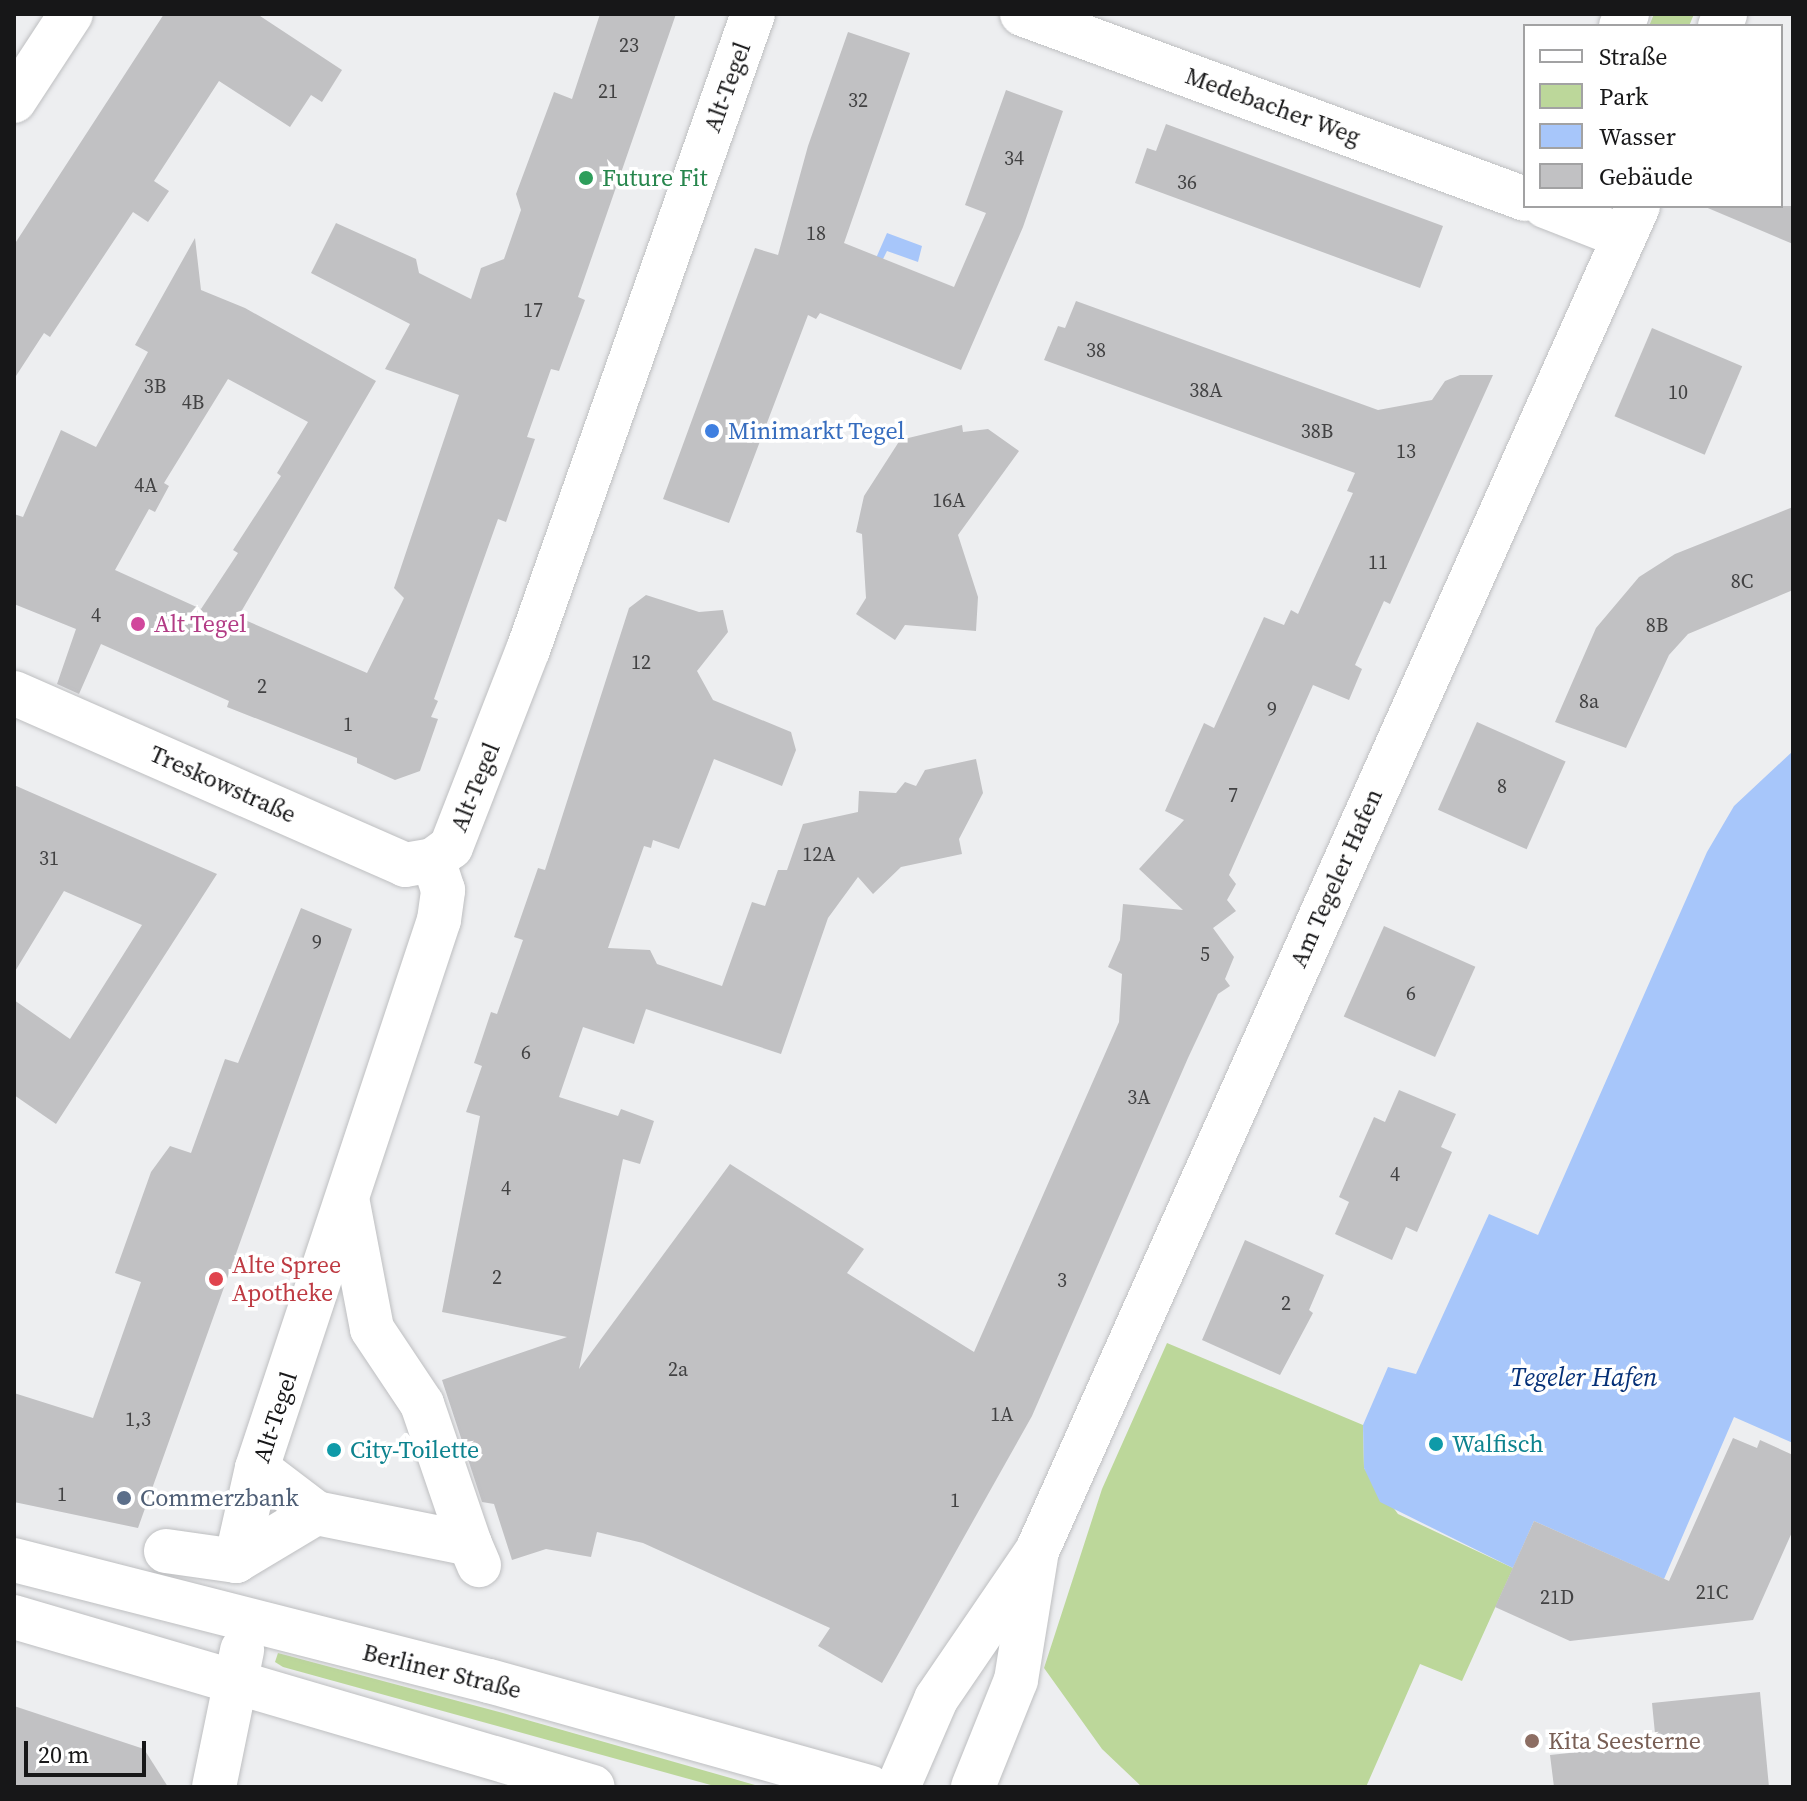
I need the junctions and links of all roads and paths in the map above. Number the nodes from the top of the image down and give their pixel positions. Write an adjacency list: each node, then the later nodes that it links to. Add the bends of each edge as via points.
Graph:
1 (71, 14): 4 (street)
2 (753, 14): 9 (street, Alt-Tegel, via 464,821 451,847)
3 (1022, 14): 5 (street, Medebacher Weg)
4 (14, 101)
5 (1523, 198)
6 (1556, 208): 7 (street)
7 (1630, 221): 14 (street, Am Tegeler Hafen)
8 (14, 693): 9 (street, Treskowstraße, via 405,865)
9 (433, 860): 10 (street, Alt-Tegel, via 443,890 439,920)
10 (347, 1198): 11 (street, Alt-Tegel); 12 (street, via 372,1329 422,1404 475,1556)
11 (257, 1468): 12 (street); 16 (street, Alt-Tegel)
12 (316, 1513): 16 (street)
13 (166, 1551): 16 (street)
14 (1037, 1551): 23 (street, Am Tegeler Hafen, via 936,1699); 24 (street, Am Tegeler Hafen, via 1016,1680)
15 (14, 1560): 18 (street, Berliner Straße)
16 (236, 1561)
17 (14, 1617): 19 (street)
18 (249, 1620): 19 (street); 22 (street, Berliner Straße)
19 (235, 1679): 20 (street); 21 (street)
20 (214, 1787)
21 (593, 1787)
22 (869, 1787)
23 (898, 1787)
24 (973, 1787)

